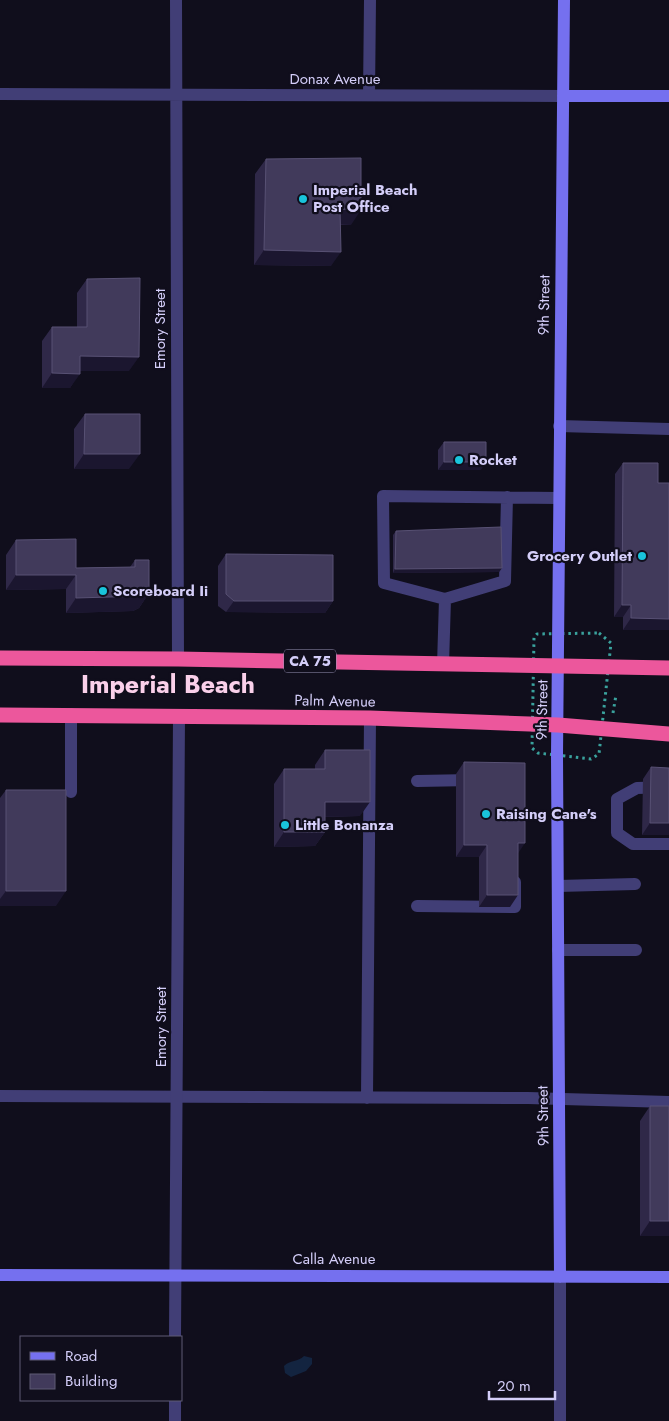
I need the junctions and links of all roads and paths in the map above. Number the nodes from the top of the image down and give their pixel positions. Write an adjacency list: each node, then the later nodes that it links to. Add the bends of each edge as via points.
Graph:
1 (176, 0): 5 (street, Emory Street)
2 (370, 0): 6 (street)
3 (564, 0): 7 (street, 9th Street)
4 (0, 94): 5 (street, Donax Avenue)
5 (176, 94): 6 (street, Donax Avenue); 15 (street, Emory Street)
6 (369, 95): 7 (street, Donax Avenue)
7 (563, 96): 8 (street, Donax Avenue); 9 (street, 9th Street)
8 (669, 96)
9 (559, 426): 10 (street); 12 (street, 9th Street)
10 (669, 429)
11 (507, 497): 12 (street); 13 (street, via 505,581); 13 (street, via 383,496 384,583)
12 (559, 498): 17 (street, 9th Street)
13 (445, 599): 16 (street)
14 (0, 658): 15 (highway, CA 75)
15 (178, 659): 16 (highway, CA 75)
16 (443, 665): 17 (highway, CA 75)
17 (558, 666): 18 (highway, CA 75); 25 (street, 9th Street)
18 (669, 668)
19 (616, 695): 22 (path)
20 (72, 714): 21 (highway, Palm Avenue); 23 (highway, Palm Avenue); 30 (street)
21 (0, 715)
22 (613, 716)
23 (179, 717): 24 (highway, Palm Avenue); 39 (street, Emory Street)
24 (370, 718): 25 (highway, Palm Avenue); 40 (street)
25 (558, 725): 26 (highway, Palm Avenue); 34 (street, 9th Street)
26 (669, 734)
27 (484, 780): 28 (street)
28 (417, 781)
29 (669, 787): 31 (street, via 637,788 617,799 617,833 634,844)
30 (71, 792)
31 (669, 844)
32 (514, 868): 35 (street, via 515,907)
33 (635, 884): 34 (street)
34 (558, 886): 36 (street, 9th Street)
35 (417, 906)
36 (558, 950): 37 (street); 41 (street, 9th Street)
37 (636, 950)
38 (0, 1096): 39 (street)
39 (176, 1097): 40 (street); 44 (street, Emory Street)
40 (367, 1098): 41 (street)
41 (559, 1099): 42 (street); 45 (street, 9th Street)
42 (669, 1102)
43 (0, 1275): 44 (street, Calla Avenue)
44 (175, 1276): 45 (street, Calla Avenue); 47 (street, Emory Street)
45 (560, 1277): 46 (street, Calla Avenue); 50 (street, 9th Street)
46 (669, 1277)
47 (175, 1336)
48 (175, 1401): 49 (street)
49 (175, 1421)
50 (560, 1421)

